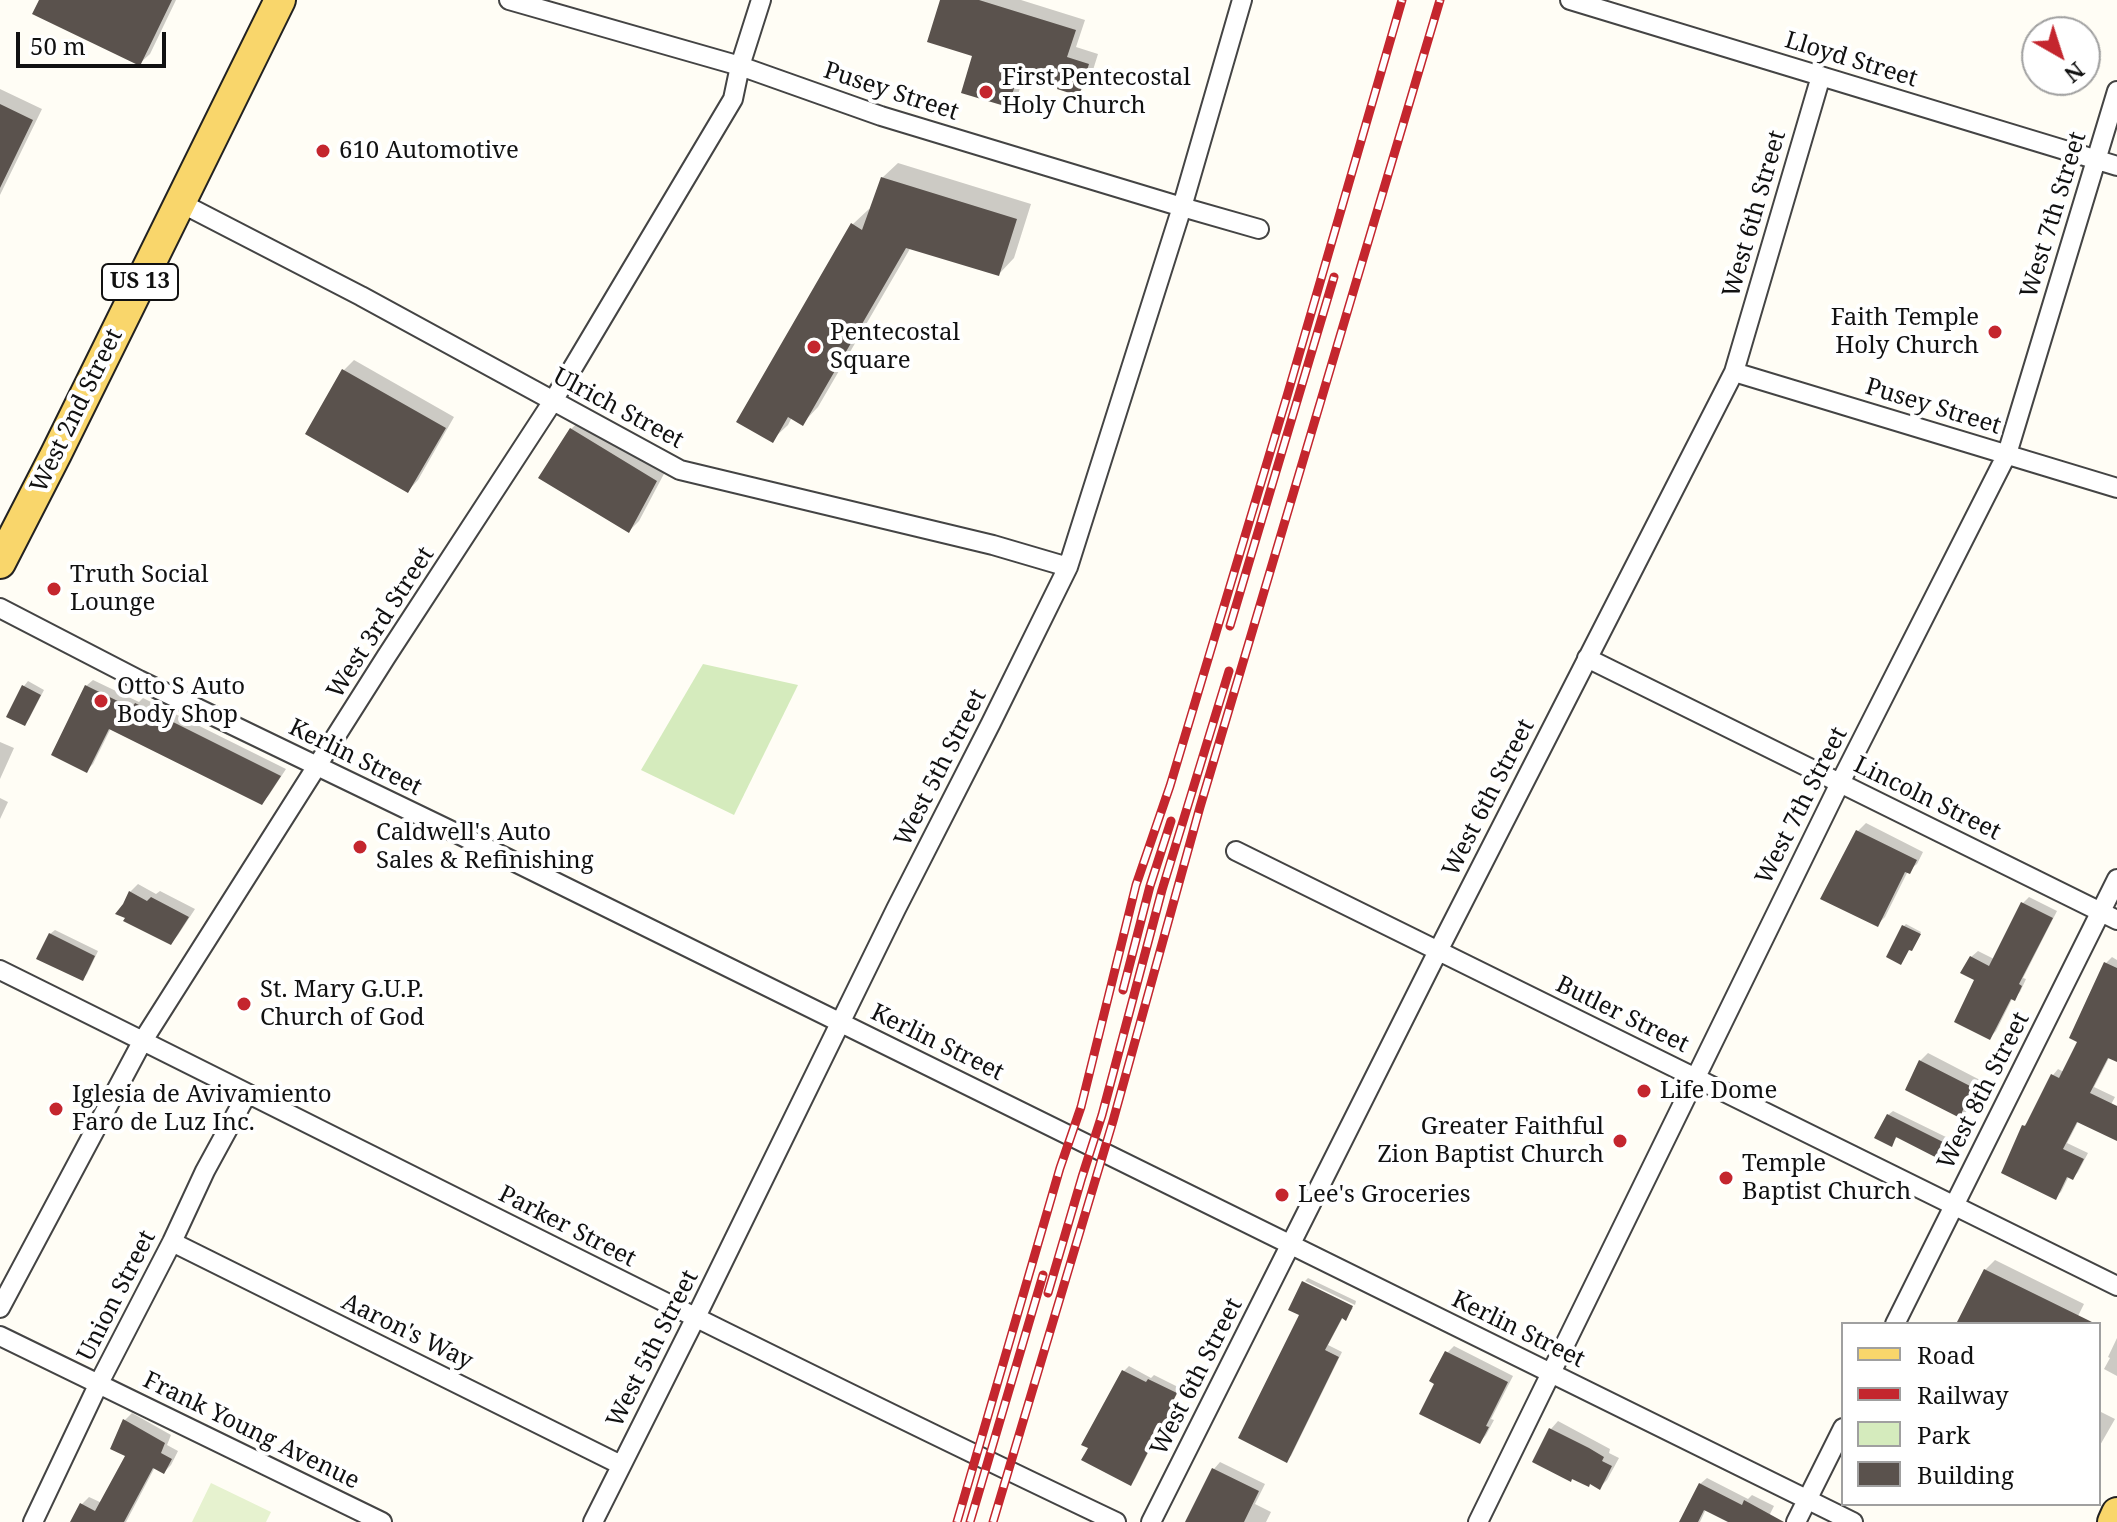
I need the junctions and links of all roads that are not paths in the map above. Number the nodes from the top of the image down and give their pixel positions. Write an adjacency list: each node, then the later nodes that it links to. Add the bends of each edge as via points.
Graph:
1 (280, 0): 11 (main road, West 2nd Street / US 13)
2 (509, 0): 6 (street, Pusey Street)
3 (761, 0): 6 (street, West 3rd Street)
4 (1242, 0): 12 (street, West 5th Street)
5 (1570, 0): 7 (street, Lloyd Street)
6 (740, 66): 12 (street, Pusey Street, via 881,116); 15 (street, West 3rd Street, via 733,99)
7 (1821, 76): 9 (street, Lloyd Street); 14 (street, West 6th Street)
8 (2117, 91): 9 (street, West 7th Street)
9 (2096, 160): 10 (street, Lloyd Street); 16 (street, West 7th Street)
10 (2117, 166)
11 (179, 202): 15 (street, Ulrich Street); 18 (main road, West 2nd Street / US 13)
12 (1182, 207): 13 (street, Pusey Street); 19 (street, West 5th Street)
13 (1259, 229)
14 (1734, 372): 16 (street, Pusey Street); 21 (street, West 6th Street)
15 (553, 401): 19 (street, Ulrich Street, via 680,470); 22 (street, West 3rd Street)
16 (2007, 454): 17 (street, Pusey Street); 23 (street, West 7th Street)
17 (2117, 488)
18 (0, 563)
19 (1068, 567): 29 (street, West 5th Street)
20 (0, 608): 22 (street, Kerlin Street)
21 (1587, 658): 23 (street, Lincoln Street); 27 (street, West 6th Street)
22 (318, 766): 29 (street, Kerlin Street); 30 (street, West 3rd Street)
23 (1840, 783): 26 (street, Lincoln Street); 31 (street, West 7th Street)
24 (1236, 851): 27 (street, Butler Street)
25 (2117, 879): 26 (street, West 8th Street)
26 (2109, 916): 33 (street, West 8th Street)
27 (1438, 951): 31 (street, Butler Street); 35 (street, West 6th Street)
28 (0, 970): 30 (street, Parker Street)
29 (841, 1023): 35 (street, Kerlin Street); 38 (street, West 5th Street)
30 (142, 1042): 32 (street, Parker Street); 37 (street, West 3rd Street)
31 (1695, 1077): 33 (street, Butler Street); 41 (street, West 7th Street)
32 (247, 1094): 34 (street, Union Street); 38 (street, Parker Street)
33 (1954, 1205): 36 (street, Butler Street); 39 (street, West 8th Street)
34 (172, 1242): 42 (street, Union Street); 44 (street, Aaron's Way)
35 (1291, 1245): 41 (street, Kerlin Street); 51 (street, West 6th Street)
36 (2117, 1286)
37 (0, 1308)
38 (695, 1319): 44 (street, West 5th Street); 50 (street, Parker Street)
39 (1896, 1322)
40 (0, 1336): 42 (street, Frank Young Avenue)
41 (1551, 1373): 45 (street, Kerlin Street); 52 (street, West 7th Street)
42 (99, 1383): 47 (street, Union Street); 48 (street, Frank Young Avenue)
43 (1841, 1432): 45 (street)
44 (621, 1465): 49 (street, West 5th Street)
45 (1807, 1500): 53 (street); 54 (street, Kerlin Street)
46 (2117, 1513): 55 (main road)
47 (33, 1522)
48 (382, 1522)
49 (593, 1522)
50 (1116, 1522)
51 (1151, 1522)
52 (1478, 1522)
53 (1796, 1522)
54 (1853, 1522)
55 (2113, 1522)

